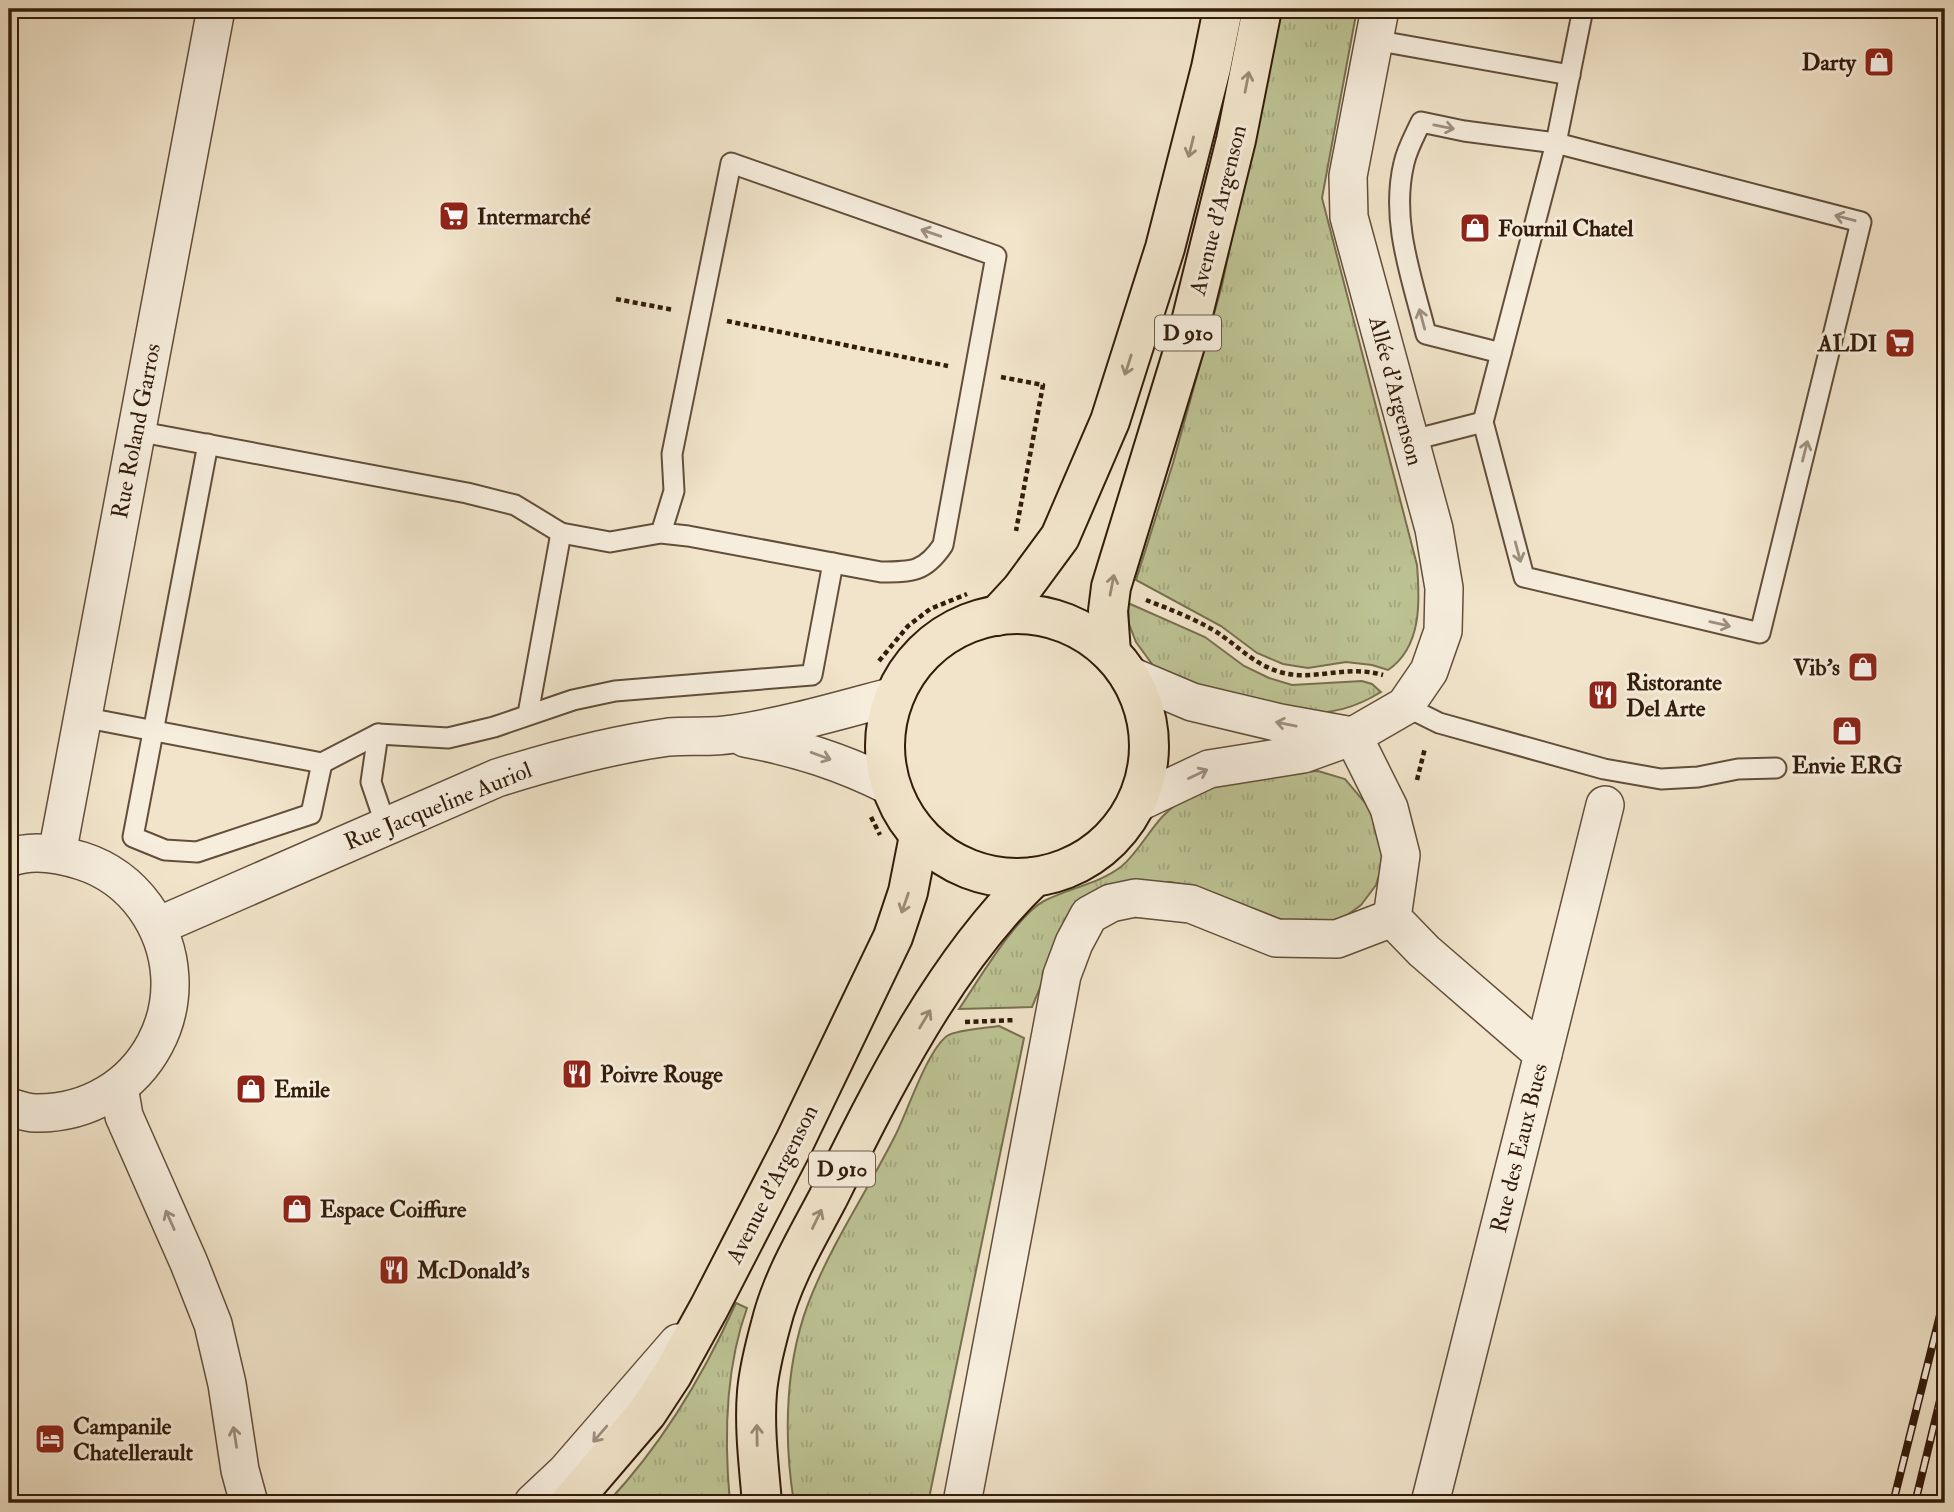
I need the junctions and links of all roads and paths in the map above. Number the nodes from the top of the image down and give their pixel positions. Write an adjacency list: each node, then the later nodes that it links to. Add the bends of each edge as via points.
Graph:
1 (216, 9): 10 (street, Rue Roland Garros)
2 (1223, 9): 16 (main road, Avenue d'Argenson / D 910, one-way to 16, via 1165,248 1110,421 1060,537 1021,590)
3 (1262, 9): 17 (main road, Avenue d'Argenson / D 910, one-way to 3, via 1108,611 1111,587 1186,342 1236,140)
4 (1583, 9): 6 (lane)
5 (1377, 24): 6 (lane); 11 (street, Allée d’Argenson, via 1348,176 1349,218)
6 (1570, 75): 7 (lane)
7 (1556, 143): 8 (lane); 8 (lane, one-way to 7, via 1426,334 1403,245 1398,202 1404,161 1421,122); 9 (lane, one-way to 7, via 1524,577 1760,633 1861,222)
8 (1501, 353): 9 (lane)
9 (1483, 422): 11 (lane)
10 (136, 431): 12 (lane); 21 (street, Rue Roland Garros)
11 (1409, 441): 19 (street, Allée d’Argenson, via 1434,530 1444,588 1443,631 1429,671)
12 (208, 444): 13 (lane, via 515,505); 22 (lane)
13 (561, 533): 14 (lane, via 610,542); 20 (lane)
14 (661, 533): 15 (lane); 15 (lane, one-way to 14, via 911,572 932,562 943,545 996,256 731,163 672,454 674,491)
15 (833, 563): 20 (lane, via 812,676 615,691)
16 (983, 604): 17 (main road, via 1038,615 1077,629); 18 (main road, via 911,667); 18 (path, via 930,609 908,626)
17 (1119, 664): 25 (street, one-way to 17, via 1192,702); 29 (main road, via 1146,715 1149,760)
18 (886, 680): 24 (street, Rue Jacqueline Auriol, via 813,717); 28 (main road, via 884,740)
19 (1405, 706): 25 (street, Allée d’Argenson); 27 (lane, via 1439,723 1604,769 1661,779)
20 (528, 714): 23 (lane, via 448,738)
21 (82, 717): 22 (lane); 33 (street, Rue Roland Garros)
22 (153, 731): 26 (lane); 26 (lane, via 133,837 165,850 197,852 311,814)
23 (378, 734): 26 (lane); 31 (lane, via 371,782)
24 (731, 735): 28 (street, Rue Jacqueline Auriol, one-way to 28, via 813,752); 31 (street, Rue Jacqueline Auriol, via 647,740 552,760)
25 (1353, 736): 29 (street, Allée d’Argenson, one-way to 25, via 1209,769 1303,754); 36 (street, via 1389,808 1401,855)
26 (322, 763)
27 (1776, 768)
28 (890, 786): 32 (main road)
29 (1137, 803): 35 (main road, via 1119,831 1095,854 1066,869)
30 (1605, 804): 38 (street)
31 (386, 826): 37 (street, Rue Jacqueline Auriol)
32 (919, 836): 35 (main road, via 953,862 992,877); 41 (main road, Avenue d'Argenson / D 910, one-way to 41, via 893,937)
33 (57, 854): 34 (street); 37 (street, via 98,866 134,891)
34 (9, 858)
35 (1034, 877): 45 (main road, D 910, one-way to 35, via 757,1392 785,1283 859,1135 926,1016 1007,903)
36 (1392, 918): 38 (street, Rue des Eaux Bues); 46 (street, via 1337,939 1306,940 1276,938 1191,904 1163,900 1135,898 1111,903 1089,915 1062,975)
37 (159, 926): 39 (street, via 169,960 171,996 162,1031 144,1063)
38 (1543, 1054): 47 (street, Rue des Eaux Bues)
39 (118, 1087): 40 (street, via 78,1108 34,1113); 42 (street, one-way to 39, via 212,1324 124,1116)
40 (9, 1107)
41 (709, 1308): 43 (street, one-way to 43, via 566,1472); 44 (main road, Avenue d'Argenson / D 910, via 647,1413)
42 (249, 1503)
43 (533, 1503)
44 (570, 1503)
45 (762, 1503)
46 (962, 1503)
47 (1430, 1503)

